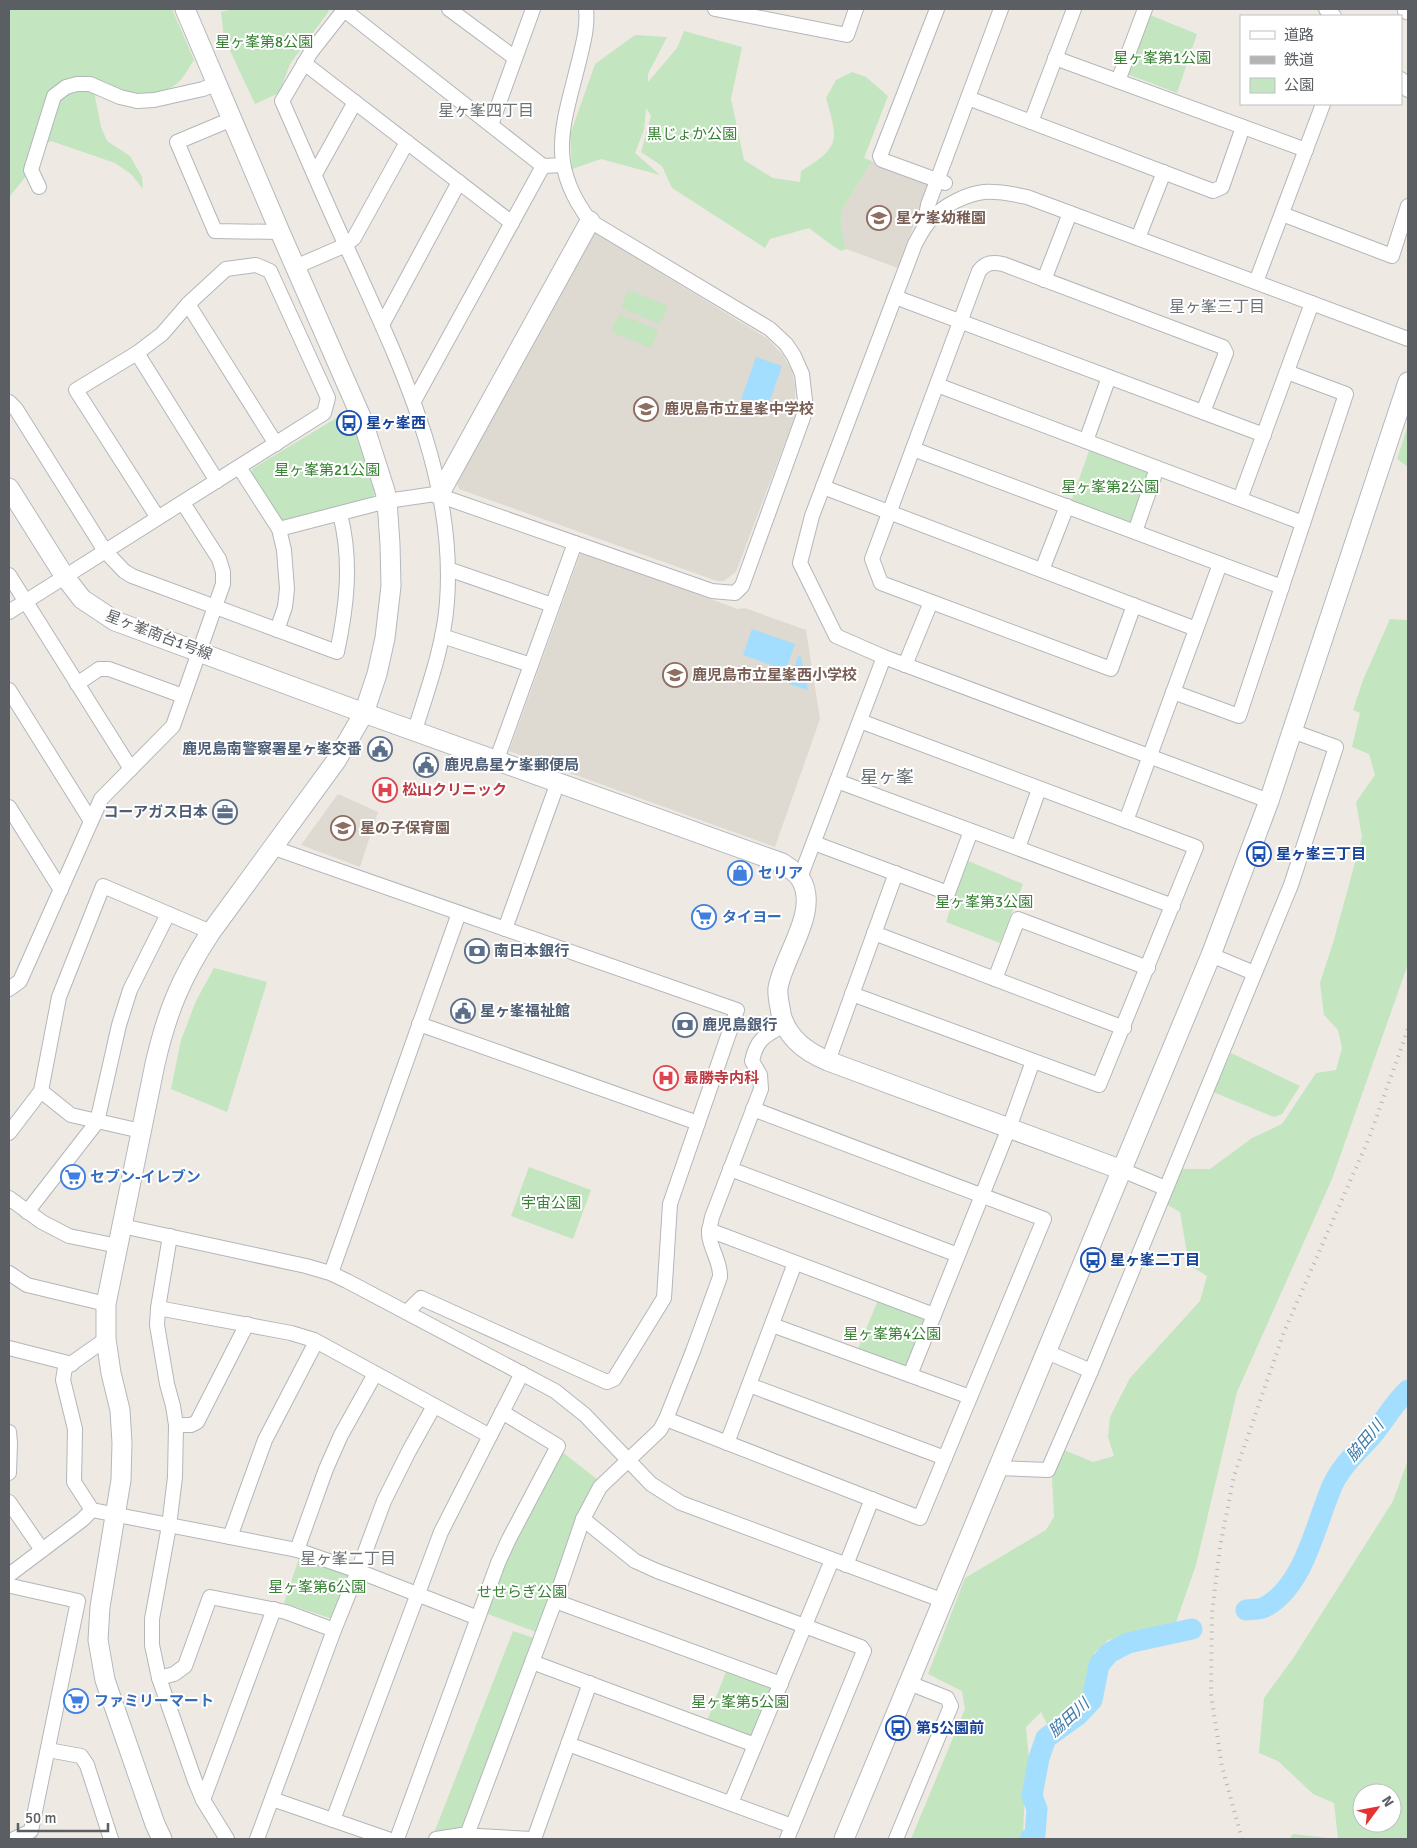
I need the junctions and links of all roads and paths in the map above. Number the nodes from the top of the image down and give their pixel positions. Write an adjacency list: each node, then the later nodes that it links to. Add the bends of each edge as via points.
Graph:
1 (185, 9): 16 (street)
2 (344, 9): 14 (street); 22 (street)
3 (449, 9): 12 (street)
4 (533, 9): 12 (street)
5 (586, 9): 26 (street, via 585,36 562,133)
6 (715, 9): 7 (street, via 847,35)
7 (856, 9)
8 (937, 9): 30 (street, via 880,156 882,160)
9 (1001, 9): 17 (street)
10 (1074, 9): 13 (street)
11 (1145, 9): 15 (street)
12 (515, 58): 22 (street)
13 (1056, 58): 15 (street); 21 (street)
14 (304, 63): 18 (street); 29 (street, via 282,101)
15 (1118, 81): 23 (street)
16 (217, 83): 20 (street); 32 (street, via 203,89 137,101 90,84 66,87 54,96 32,170)
17 (968, 98): 21 (street); 30 (street)
18 (355, 102): 24 (street); 29 (street)
19 (1323, 105): 25 (street)
20 (232, 119): 39 (street); 39 (street, via 177,142 214,231)
21 (1031, 122): 28 (street)
22 (491, 125): 27 (street)
23 (1244, 127): 25 (street); 28 (street, via 1222,187 1212,191)
24 (407, 142): 31 (street); 41 (street, via 354,238)
25 (1306, 150): 35 (street)
26 (563, 165): 27 (street); 36 (street, via 570,190)
27 (543, 166): 37 (street)
28 (1164, 172): 40 (street)
29 (314, 174): 41 (street)
30 (941, 181): 38 (street, via 928,205)
31 (459, 182): 37 (street); 49 (street)
32 (39, 187)
33 (1408, 206): 35 (street, via 1392,256)
34 (1070, 212): 38 (street, via 1027,196 984,192 957,201 932,218); 40 (street); 43 (street)
35 (1282, 214): 44 (street)
36 (590, 221): 68 (street); 79 (street, via 770,329 794,356 802,374 806,409 742,586 735,592 712,591)
37 (512, 223): 56 (street)
38 (923, 229): 45 (street)
39 (280, 232): 42 (street)
40 (1138, 238): 44 (street)
41 (346, 245): 42 (street); 49 (street)
42 (295, 267): 70 (street, via 362,419)
43 (1044, 280): 48 (street, via 1004,264 989,262 979,271); 58 (street, via 1224,347 1226,353)
44 (1256, 282): 46 (street)
45 (895, 297): 48 (street); 66 (street)
46 (1312, 303): 50 (street); 52 (street)
47 (188, 304): 51 (street, via 162,334); 61 (street); 61 (street, via 226,270 256,265 270,271 328,398 324,414)
48 (960, 322): 53 (street); 55 (street)
49 (382, 325): 56 (street)
50 (1408, 338)
51 (137, 353): 65 (street); 75 (street, via 76,390)
52 (1287, 372): 59 (street); 76 (street, via 1346,394)
53 (1109, 377): 58 (street); 60 (street)
54 (1408, 382): 107 (street)
55 (937, 385): 60 (street); 62 (street)
56 (414, 401): 68 (street, via 428,441)
57 (9, 402): 80 (street)
58 (1203, 412): 59 (street)
59 (1264, 435): 69 (street)
60 (1086, 441): 64 (street)
61 (276, 444): 63 (street)
62 (913, 448): 72 (street); 73 (street)
63 (239, 467): 65 (street); 77 (street)
64 (1157, 468): 69 (street); 78 (street)
65 (217, 481): 71 (street)
66 (823, 487): 73 (street); 97 (street, via 800,563 836,636)
67 (9, 488): 85 (street, 星ヶ峯南台1号線)
68 (439, 495): 70 (street); 79 (street); 82 (street, via 447,527)
69 (1240, 499): 76 (street)
70 (387, 501): 74 (street); 104 (street, via 389,603 377,674)
71 (182, 503): 75 (street); 91 (street, via 219,559 223,584)
72 (1067, 506): 78 (street); 83 (street)
73 (890, 512): 83 (street); 88 (street, via 872,559 881,583)
74 (340, 514): 77 (street); 94 (street, via 345,532 348,576 337,652)
75 (158, 518): 80 (street)
76 (1303, 523): 86 (street)
77 (279, 529): 94 (street, via 287,589)
78 (1135, 532): 81 (street)
79 (575, 543): 89 (street)
80 (105, 551): 85 (street); 91 (street, via 124,572)
81 (1220, 564): 86 (street); 93 (street)
82 (448, 569): 89 (street); 95 (street)
83 (1042, 570): 90 (street)
84 (9, 575): 87 (street)
85 (65, 577): 87 (street); 96 (street, 星ヶ峯南台1号線, via 82,599 115,621)
86 (1282, 587): 102 (street, via 1239,716)
87 (26, 602): 92 (street); 100 (street)
88 (931, 602): 90 (street, via 1111,669); 99 (street)
89 (552, 605): 98 (street)
90 (1134, 605): 93 (street)
91 (215, 607): 94 (street); 96 (street)
92 (9, 612)
93 (1196, 629): 102 (street)
94 (277, 630)
95 (442, 636): 98 (street); 106 (street)
96 (200, 651): 103 (street); 104 (street, 星ヶ峯南台1号線)
97 (884, 657): 99 (street); 105 (street)
98 (531, 664): 109 (street)
99 (905, 665): 108 (street)
100 (77, 684): 103 (street, via 99,670 109,669); 110 (street)
101 (9, 690): 116 (street)
102 (1173, 692): 108 (street)
103 (184, 696): 110 (street, via 173,726)
104 (364, 713): 106 (street, 星ヶ峯南台1号線); 120 (street, via 336,761)
105 (860, 721): 111 (street); 113 (street)
106 (415, 730): 109 (street, 星ヶ峯南台1号線)
107 (1292, 731): 114 (street); 133 (street, via 1336,747 1291,885)
108 (1150, 756): 114 (street); 117 (street)
109 (497, 760): 112 (street, 星ヶ峯南台1号線)
110 (131, 769): 116 (street, via 101,799)
111 (837, 781): 118 (street); 119 (street)
112 (558, 782): 123 (street, 星ヶ峯南台1号線, via 782,863); 128 (street)
113 (1039, 789): 117 (street); 121 (street)
114 (1269, 801): 131 (street)
115 (9, 807): 124 (street)
116 (91, 821): 124 (street)
117 (1126, 821): 125 (street, via 1196,848)
118 (971, 831): 121 (street); 122 (street, via 948,893)
119 (814, 842): 122 (street); 123 (street)
120 (274, 848): 126 (street); 129 (street)
121 (1018, 848): 125 (street)
122 (896, 873): 130 (street)
123 (800, 878): 138 (street, via 806,906 778,987)
124 (61, 890): 135 (street, via 20,981)
125 (1173, 906): 132 (street)
126 (459, 913): 128 (street); 137 (street)
127 (168, 914): 129 (street); 142 (street, via 103,886 59,997); 144 (street, via 130,990)
128 (505, 929): 145 (street, via 737,1010)
129 (211, 932): 147 (street, via 185,975 163,1027)
130 (874, 932): 134 (street); 136 (street)
131 (1211, 955): 133 (street); 150 (street)
132 (1148, 968): 134 (street, via 1018,919); 139 (street)
133 (1254, 973): 151 (street)
134 (995, 979): 139 (street)
135 (9, 988)
136 (852, 994): 140 (street); 141 (street)
137 (419, 1024): 145 (street); 162 (street)
138 (784, 1025): 140 (street, via 802,1047); 143 (street, via 757,1045 752,1061 760,1075 761,1089)
139 (1124, 1028): 141 (street, via 1099,1085)
140 (828, 1061): 146 (street)
141 (1033, 1061): 146 (street)
142 (41, 1091): 144 (street, via 71,1115); 148 (street)
143 (753, 1109): 149 (street); 152 (street)
144 (97, 1122): 147 (street); 154 (street)
145 (698, 1123): 165 (street, via 670,1204 664,1298 614,1379 607,1382 421,1298)
146 (1009, 1128): 150 (street); 152 (street)
147 (141, 1131): 155 (street)
148 (9, 1133)
149 (730, 1169): 156 (street); 159 (street)
150 (1122, 1170): 151 (street); 172 (street)
151 (1165, 1188): 174 (street)
152 (982, 1195): 159 (street); 179 (street, via 1044,1218)
153 (9, 1198): 154 (street)
154 (27, 1212): 158 (street, via 69,1236)
155 (122, 1226): 157 (street); 158 (street)
156 (709, 1230): 160 (street); 182 (street, via 720,1277)
157 (170, 1236): 162 (street); 164 (street)
158 (118, 1246): 163 (street)
159 (958, 1256): 166 (street)
160 (795, 1263): 166 (street); 168 (street)
161 (9, 1273): 163 (street, via 27,1285)
162 (330, 1273): 165 (street)
163 (106, 1304): 169 (street)
164 (158, 1308): 167 (street); 183 (street, via 157,1325)
165 (407, 1312): 175 (street)
166 (934, 1315): 177 (street)
167 (248, 1324): 170 (street, via 291,1332); 183 (street, via 197,1422)
168 (772, 1324): 177 (street); 178 (street)
169 (106, 1339): 173 (street); 194 (street, via 120,1410 122,1443 122,1480)
170 (316, 1342): 176 (street); 197 (street, via 265,1440)
171 (9, 1348): 173 (street)
172 (1046, 1352): 174 (street); 189 (street)
173 (72, 1364): 193 (street, via 66,1368 63,1380 76,1429 74,1482)
174 (1091, 1372): 189 (street, via 1048,1470)
175 (522, 1373): 181 (street); 188 (street, via 573,1404)
176 (375, 1374): 180 (street); 199 (street, via 326,1469)
177 (910, 1375): 179 (street)
178 (749, 1385): 186 (street); 187 (street)
179 (970, 1397): 187 (street)
180 (434, 1406): 185 (street); 202 (street, via 384,1501)
181 (502, 1412): 185 (street); 208 (street, via 558,1446 509,1539)
182 (666, 1419): 186 (street); 188 (street, via 654,1438)
183 (176, 1425): 196 (street, via 175,1477)
184 (9, 1432): 190 (street)
185 (490, 1436): 204 (street, via 441,1532)
186 (727, 1443): 191 (street)
187 (945, 1458): 191 (street, via 920,1518)
188 (627, 1461): 195 (street, via 600,1487); 200 (street, via 651,1484 682,1503)
189 (998, 1468): 206 (street)
190 (9, 1473)
191 (872, 1499): 201 (street)
192 (9, 1502): 198 (street)
193 (92, 1510): 194 (street); 198 (street)
194 (116, 1516): 196 (street); 227 (street, via 100,1607 98,1640 106,1680)
195 (583, 1519): 205 (street); 209 (street, via 635,1561)
196 (169, 1526): 197 (street); 212 (street, via 152,1619 152,1645)
197 (230, 1537): 199 (street)
198 (42, 1550): 203 (street)
199 (298, 1550): 202 (street)
200 (832, 1560): 201 (street); 209 (street)
201 (846, 1565): 206 (street)
202 (358, 1571): 204 (street); 210 (street)
203 (9, 1584): 218 (street, via 78,1601)
204 (417, 1595): 208 (street); 222 (street)
205 (555, 1601): 211 (street); 214 (street)
206 (944, 1601): 215 (street)
207 (274, 1609): 210 (street); 212 (street, via 210,1598 185,1666); 220 (street)
208 (478, 1618): 231 (street)
209 (805, 1626): 214 (street); 223 (street, via 861,1647 864,1651)
210 (334, 1630): 219 (street)
211 (532, 1662): 213 (street); 224 (street)
212 (160, 1678): 220 (street)
213 (590, 1683): 216 (street); 217 (street)
214 (780, 1684): 217 (street)
215 (909, 1684): 234 (street); 235 (street, via 947,1698 951,1706)
216 (568, 1744): 221 (street); 233 (street)
217 (755, 1745): 221 (street)
218 (48, 1750): 225 (street, via 31,1831); 226 (street, via 80,1756 87,1765)
219 (272, 1799): 222 (street); 229 (street)
220 (203, 1800): 228 (street)
221 (731, 1804): 223 (street)
222 (333, 1820): 230 (street)
223 (789, 1833)
224 (468, 1836): 232 (street); 233 (street)
225 (20, 1838)
226 (111, 1839)
227 (162, 1839)
228 (227, 1839)
229 (257, 1839)
230 (388, 1839)
231 (397, 1839)
232 (436, 1839)
233 (533, 1839)
234 (844, 1839)
235 (896, 1839)

